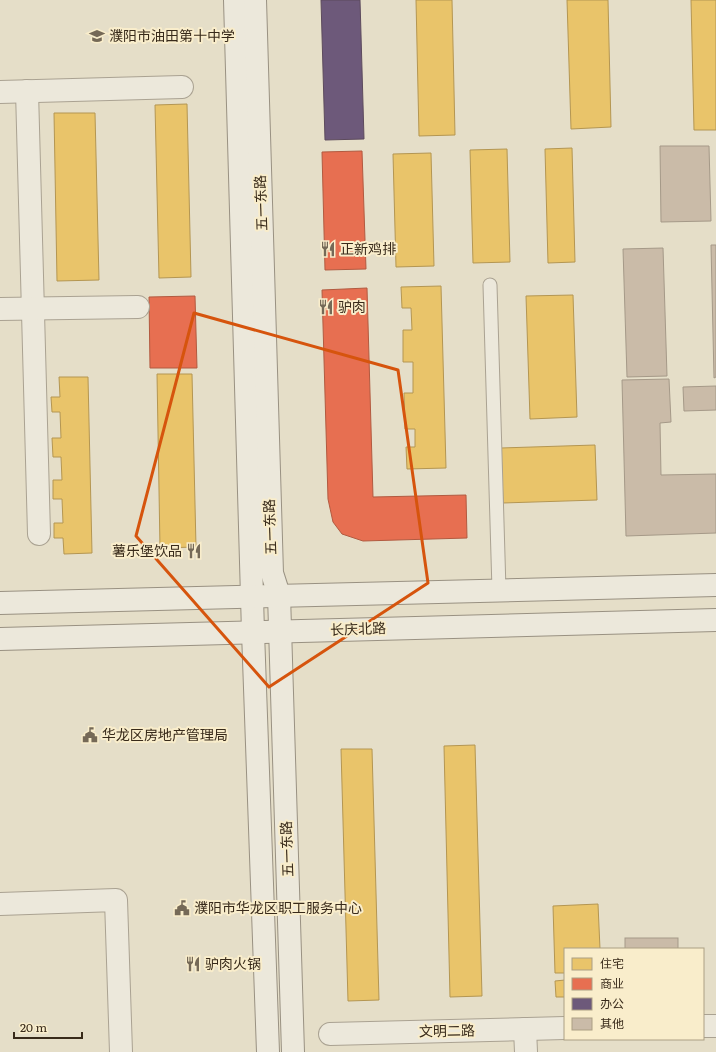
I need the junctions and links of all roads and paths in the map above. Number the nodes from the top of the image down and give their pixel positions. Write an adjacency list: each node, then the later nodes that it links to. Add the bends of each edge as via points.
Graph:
1 (235, 0): 13 (street, 五一东路)
2 (255, 0): 14 (street, 五一东路, via 272,573)
3 (182, 88): 4 (street)
4 (27, 91): 5 (street); 9 (street)
5 (0, 92)
6 (490, 284): 12 (lane)
7 (138, 307): 9 (street)
8 (0, 309): 9 (street)
9 (33, 309): 10 (street)
10 (38, 534)
11 (716, 585): 12 (street)
12 (499, 590): 14 (street)
13 (253, 596): 14 (street); 15 (street); 17 (street, 五一东路)
14 (279, 596): 18 (street, 五一东路)
15 (0, 603)
16 (716, 620): 18 (street, 长庆北路)
17 (254, 632): 18 (street, 长庆北路); 19 (street, 长庆北路); 27 (street, 五一东路)
18 (281, 632): 28 (street, 五一东路)
19 (0, 639)
20 (0, 904): 26 (street, via 116,900)
21 (704, 1026): 22 (street)
22 (716, 1026)
23 (564, 1028): 24 (street, 文明二路)
24 (525, 1029): 25 (street, 文明二路); 29 (street)
25 (330, 1034)
26 (121, 1052)
27 (268, 1052)
28 (293, 1052)
29 (526, 1052)

